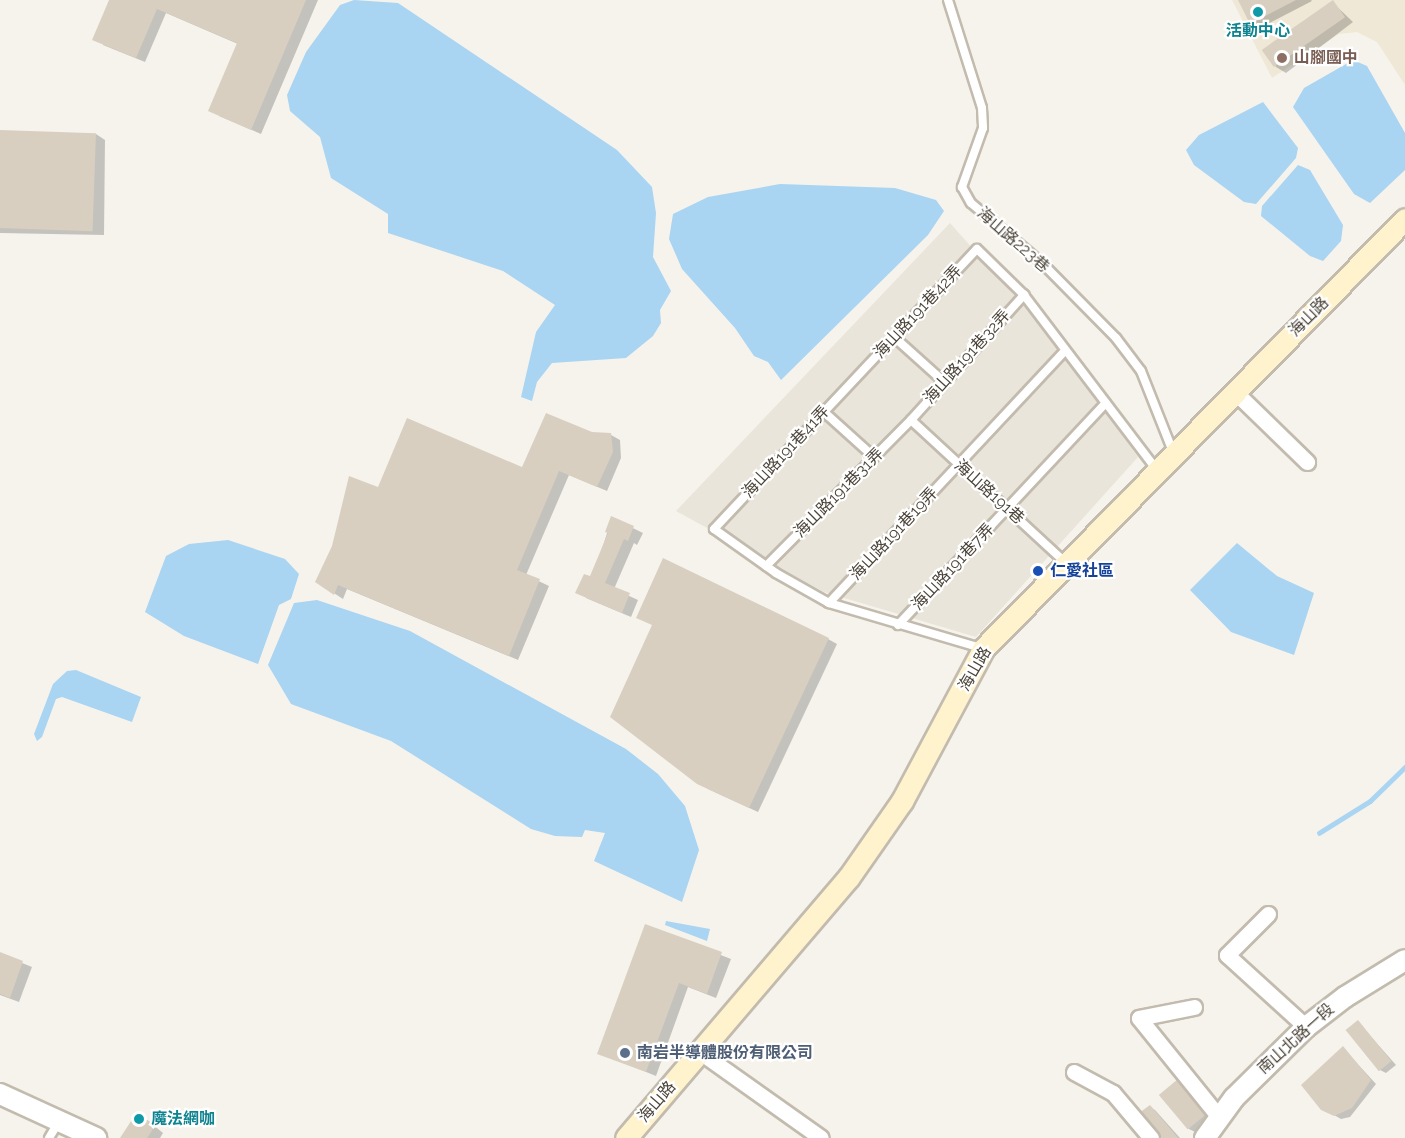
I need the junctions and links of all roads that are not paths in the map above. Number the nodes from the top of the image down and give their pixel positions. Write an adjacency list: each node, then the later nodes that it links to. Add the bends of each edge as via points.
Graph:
1 (948, 0): 12 (lane, 海山路223巷, via 982,108 983,128 962,187 971,203 1035,257 1116,338 1141,371)
2 (1405, 219): 8 (main road, 海山路)
3 (1024, 295): 4 (lane, 海山路191巷42弄, via 977,249); 5 (lane); 7 (lane, 海山路191巷32弄)
4 (894, 337): 6 (lane, 海山路191巷42弄); 7 (lane)
5 (1065, 351): 9 (lane); 15 (lane, 海山路191巷19弄)
6 (858, 375): 10 (lane, 海山路191巷41弄)
7 (943, 381): 11 (lane, 海山路191巷32弄)
8 (1234, 391): 12 (main road, 海山路); 14 (street)
9 (1106, 403): 16 (lane); 17 (lane, 海山路191巷7弄)
10 (824, 412): 13 (lane); 19 (lane, 海山路191巷41弄, via 714,529)
11 (911, 420): 13 (lane, 海山路191巷31弄); 15 (lane, 海山路191巷)
12 (1173, 452): 16 (main road, 海山路)
13 (874, 457): 19 (lane, 海山路191巷31弄)
14 (1307, 462)
15 (959, 464): 17 (lane, 海山路191巷); 20 (lane, 海山路191巷19弄)
16 (1158, 471): 18 (main road, 海山路)
17 (1007, 508): 18 (lane, 海山路191巷); 21 (lane, 海山路191巷7弄)
18 (1067, 564): 22 (main road, 海山路)
19 (766, 566): 20 (lane)
20 (829, 603): 21 (lane)
21 (898, 625): 22 (lane)
22 (983, 649): 27 (main road, 海山路, via 902,801 855,868)
23 (1268, 914): 26 (street, via 1227,955)
24 (1405, 960): 26 (street, 南山北路一段, via 1345,997)
25 (1194, 1007): 30 (street, via 1139,1018)
26 (1306, 1028): 30 (street, 南山北路一段)
27 (700, 1052): 34 (main road, 海山路); 35 (street)
28 (1074, 1072): 36 (street, via 1113,1093)
29 (0, 1094): 31 (street)
30 (1218, 1116): 37 (street, 南山北路一段)
31 (60, 1119): 32 (lane); 33 (street)
32 (49, 1138)
33 (96, 1138)
34 (626, 1138)
35 (821, 1138)
36 (1151, 1138)
37 (1205, 1138)

